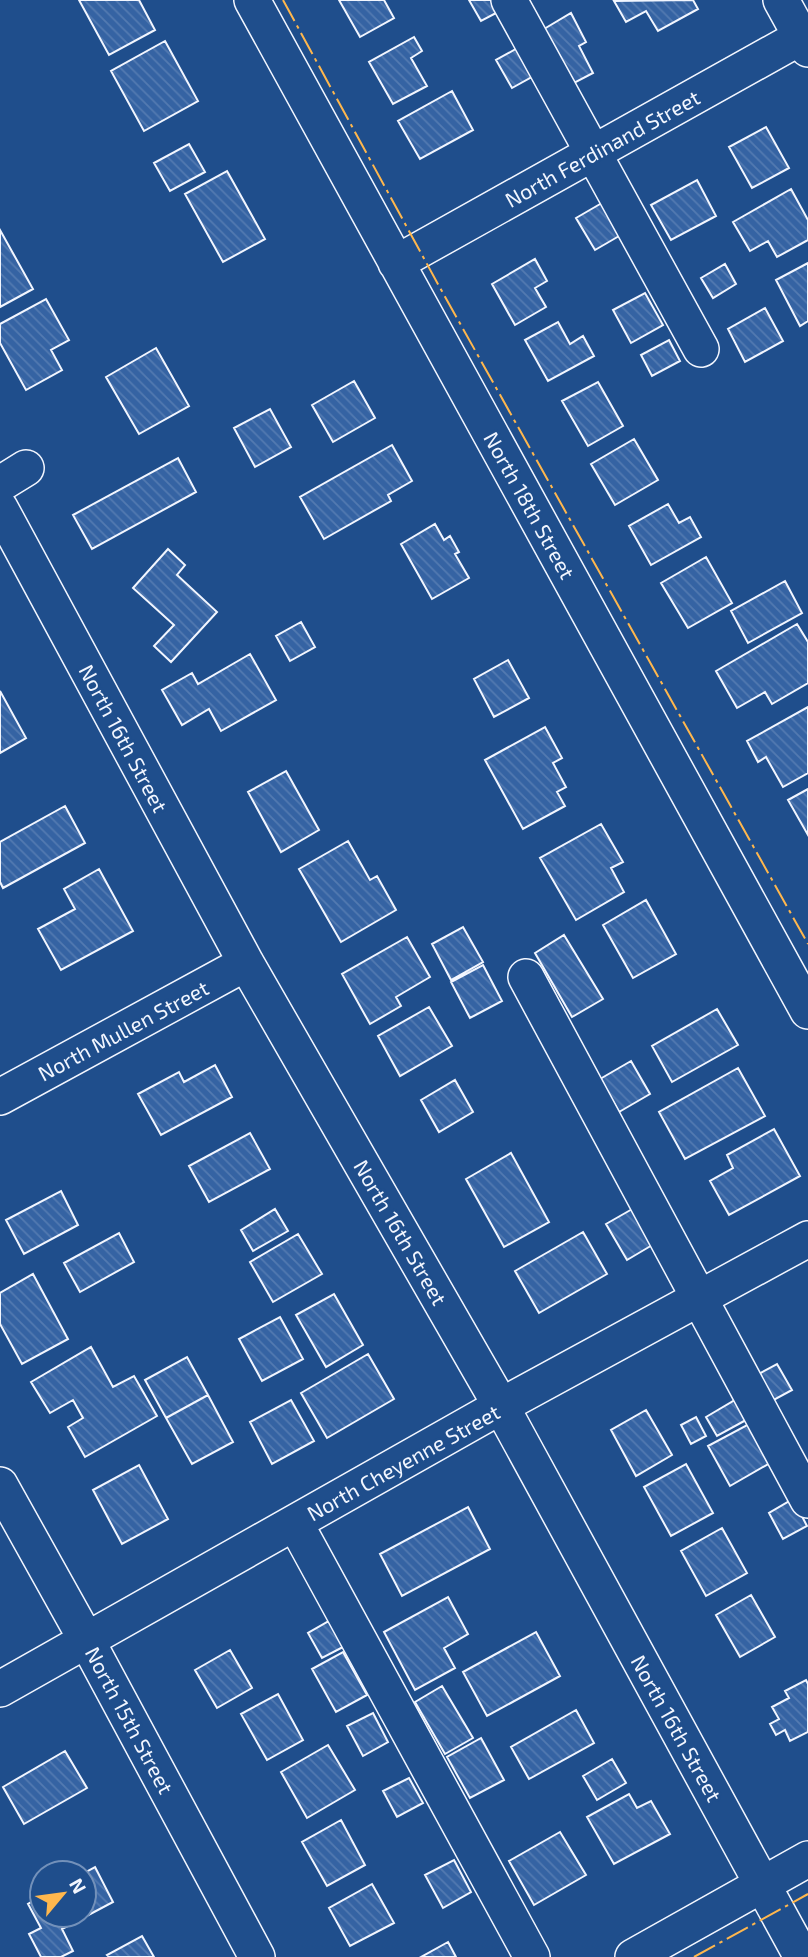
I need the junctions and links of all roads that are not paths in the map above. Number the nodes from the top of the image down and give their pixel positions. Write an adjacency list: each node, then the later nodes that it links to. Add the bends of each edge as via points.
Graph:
1 (252, 0): 6 (street, North 18th Street)
2 (509, 0): 5 (street)
3 (781, 0): 4 (street)
4 (806, 40): 5 (street, North Ferdinand Street)
5 (593, 153): 6 (street, North Ferdinand Street); 7 (street)
6 (396, 263): 11 (street, North 18th Street)
7 (701, 349)
8 (0, 508): 9 (street, North 16th Street)
9 (246, 963): 12 (street, North Mullen Street); 15 (street, North 16th Street)
10 (526, 977): 14 (street)
11 (808, 1011)
12 (0, 1097)
13 (808, 1239): 14 (street, North Cheyenne Street)
14 (700, 1298): 15 (street, North Cheyenne Street); 17 (street)
15 (501, 1406): 18 (street, North Cheyenne Street); 22 (street, North 16th Street)
16 (0, 1485): 19 (street, North 15th Street)
17 (808, 1500)
18 (295, 1523): 19 (street, North Cheyenne Street); 24 (street)
19 (87, 1641): 20 (street, North Cheyenne Street); 23 (street, North 15th Street)
20 (0, 1689)
21 (808, 1859): 22 (street)
22 (762, 1885): 25 (street); 26 (street, North 16th Street)
23 (257, 1957)
24 (532, 1957)
25 (634, 1957)
26 (802, 1957)

